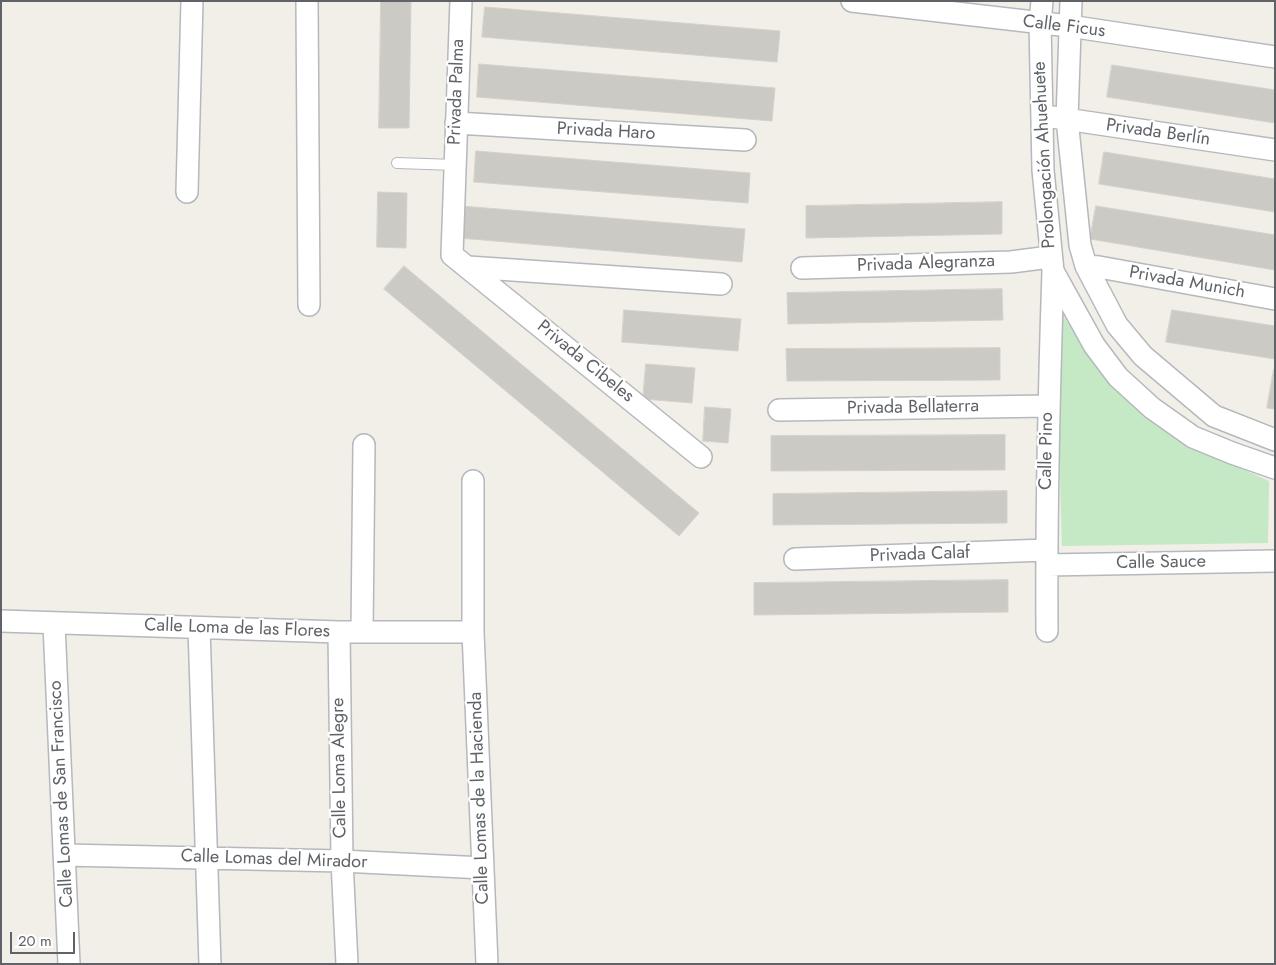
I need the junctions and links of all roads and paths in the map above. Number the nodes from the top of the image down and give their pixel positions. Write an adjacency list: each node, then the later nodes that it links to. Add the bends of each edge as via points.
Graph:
1 (192, 1): 17 (street)
2 (308, 1): 24 (street)
3 (461, 1): 12 (street, Privada Palma)
4 (852, 1): 7 (street, Calle Ficus)
5 (1042, 1): 7 (street, Prolongación Ahuehuete)
6 (1071, 1): 8 (street, Prolongación Ahuehuete)
7 (1040, 23): 8 (street, Calle Ficus); 10 (street, Prolongación Ahuehuete)
8 (1069, 26): 9 (street, Calle Ficus); 11 (street, Prolongación Ahuehuete)
9 (1275, 57)
10 (1041, 115): 11 (street, Privada Berlín); 18 (street, Prolongación Ahuehuete)
11 (1066, 119): 14 (street, Privada Berlín); 20 (street, Prolongación Ahuehuete, via 1080,245)
12 (462, 124): 13 (street, Privada Haro); 16 (street, Privada Palma)
13 (744, 140)
14 (1275, 150)
15 (397, 164): 16 (lane)
16 (454, 174): 19 (street, Privada Cibeles, via 452,255)
17 (187, 192)
18 (1051, 264): 21 (street, Privada Alegranza, via 1011,262); 25 (street, Calle Pino); 30 (street, Prolongación Ahuehuete, via 1094,345 1118,377 1152,408 1194,436)
19 (468, 267): 22 (street); 29 (street, Privada Cibeles)
20 (1093, 267): 23 (street, Privada Munich); 27 (street, Prolongación Ahuehuete, via 1117,325 1143,356 1214,416)
21 (802, 268)
22 (721, 284)
23 (1275, 299)
24 (309, 305)
25 (1048, 406): 26 (street, Privada Bellaterra); 32 (street, Calle Pino)
26 (779, 410)
27 (1275, 440)
28 (364, 445): 40 (street)
29 (701, 457)
30 (1275, 468)
31 (474, 481): 41 (street)
32 (1046, 557): 33 (street, Privada Calaf); 34 (street, Calle Sauce); 38 (street, Calle Pino)
33 (794, 559)
34 (1275, 561)
35 (1, 620): 36 (street, Calle Loma de las Flores)
36 (54, 624): 37 (street, Calle Loma de las Flores); 42 (street, Calle Lomas de San Francisco)
37 (199, 628): 39 (street, Calle Loma de las Flores); 43 (street)
38 (1048, 631)
39 (338, 632): 40 (street, Calle Loma de las Flores); 44 (street, Calle Loma Alegre)
40 (362, 632): 41 (street, Calle Loma de las Flores)
41 (473, 632): 45 (street, Calle Lomas de la Hacienda)
42 (64, 855): 43 (street, Calle Lomas del Mirador); 46 (street, Calle Lomas de San Francisco)
43 (207, 857): 44 (street, Calle Lomas del Mirador); 47 (street)
44 (342, 862): 45 (street, Calle Lomas del Mirador); 48 (street, Calle Loma Alegre)
45 (484, 868): 49 (street, Calle Lomas de la Hacienda)
46 (69, 964)
47 (210, 964)
48 (347, 964)
49 (487, 964)

